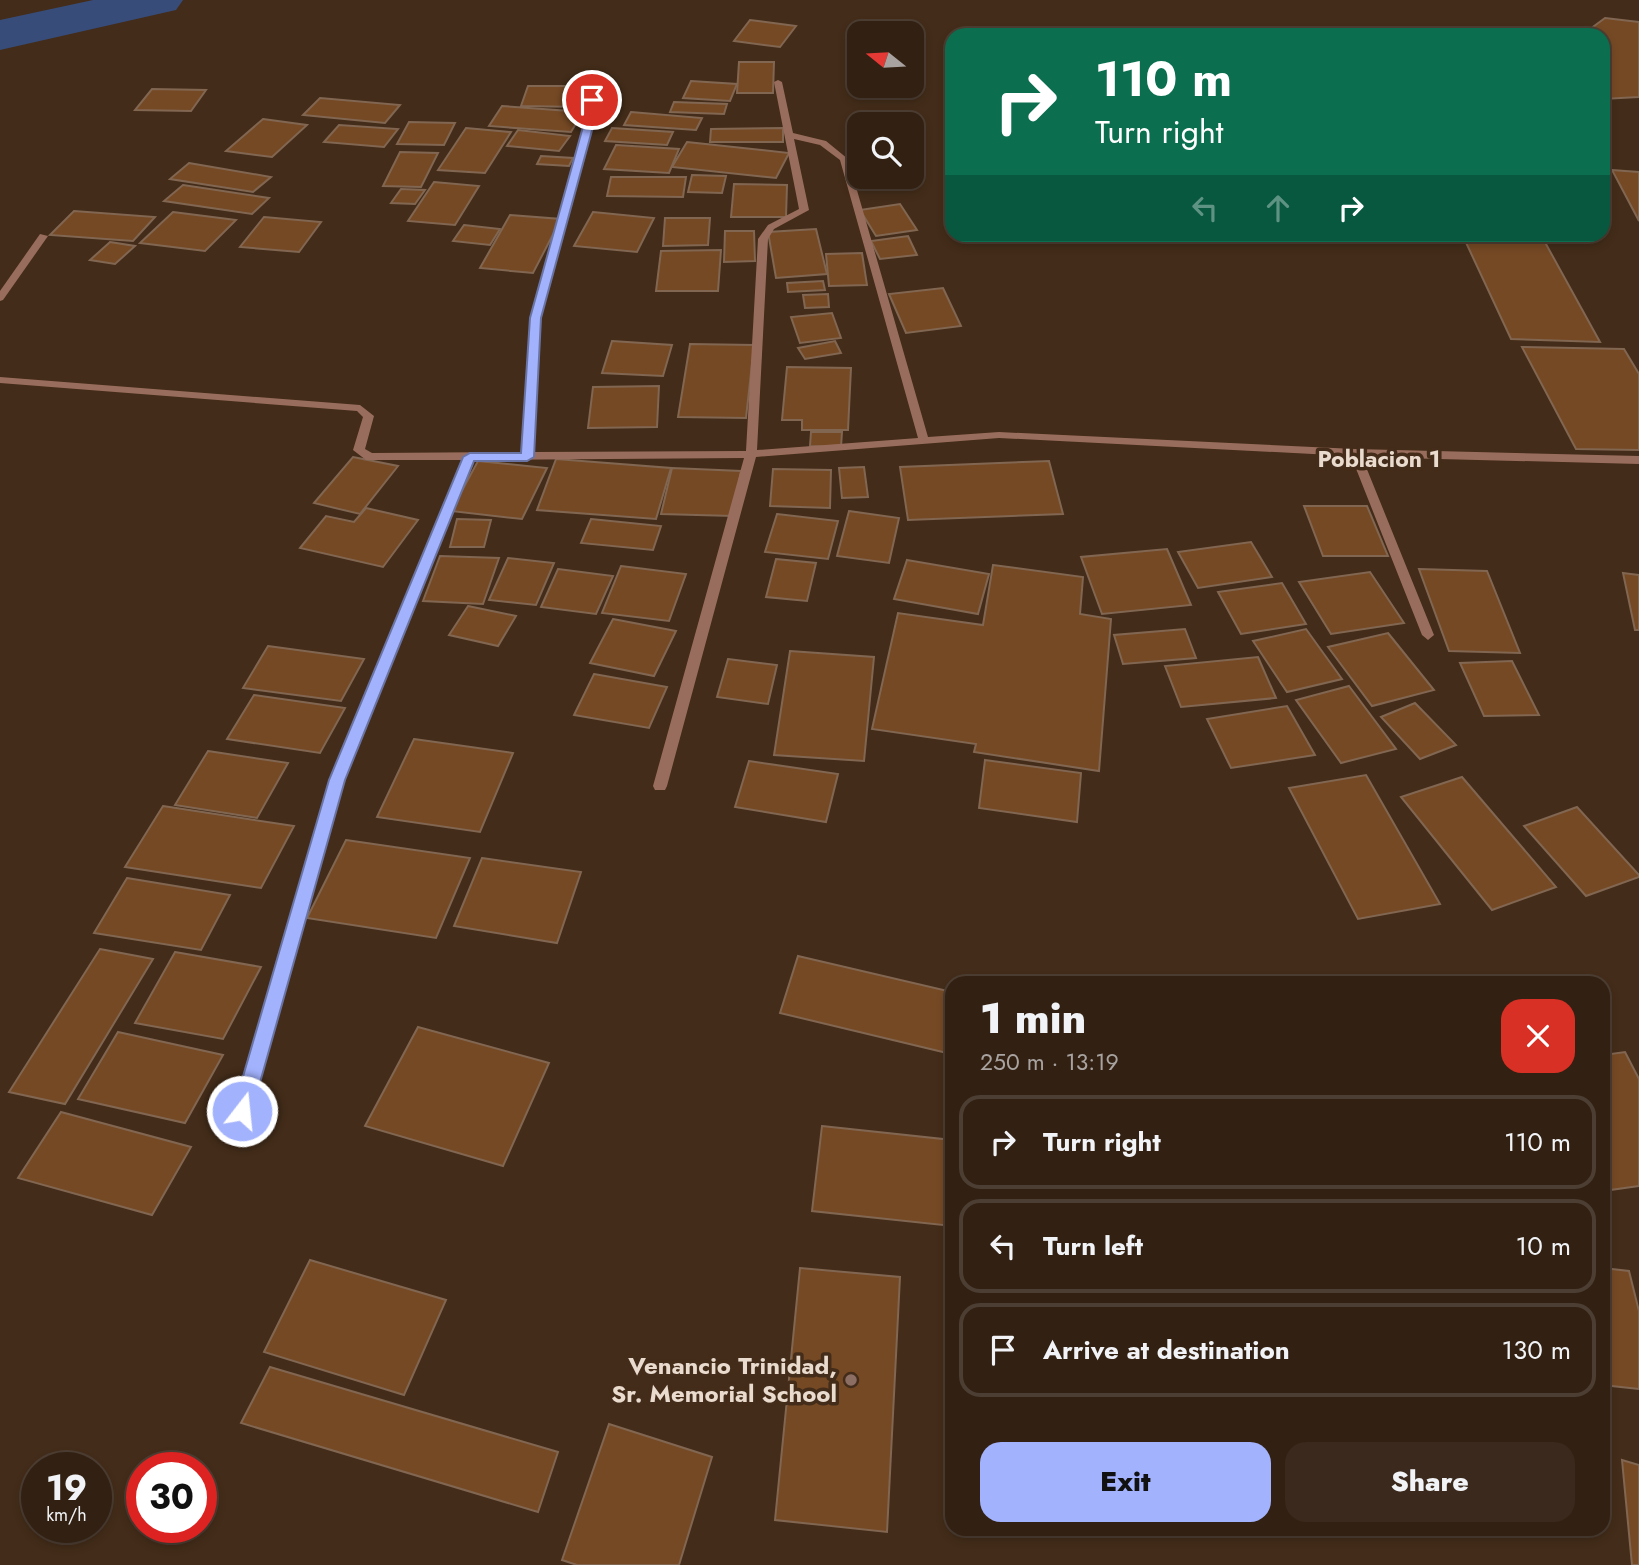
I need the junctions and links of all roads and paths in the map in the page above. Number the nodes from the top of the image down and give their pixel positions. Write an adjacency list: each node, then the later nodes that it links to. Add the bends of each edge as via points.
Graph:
1 (594, 76): 11 (street, via 589,123 536,318)
2 (778, 82): 3 (street)
3 (789, 135): 7 (street, via 823,143 844,159); 9 (street, via 804,210 771,227 764,240)
4 (43, 236): 5 (street)
5 (0, 298)
6 (0, 380): 10 (street, via 360,408 369,416 359,450 363,455)
7 (924, 441): 8 (street, via 999,435); 9 (street)
8 (1355, 453): 12 (street); 13 (street)
9 (751, 454): 11 (street); 14 (street)
10 (470, 457): 11 (street); 15 (street, via 337,780)
11 (527, 457)
12 (1639, 460)
13 (1428, 635)
14 (660, 786)
15 (242, 1111)

